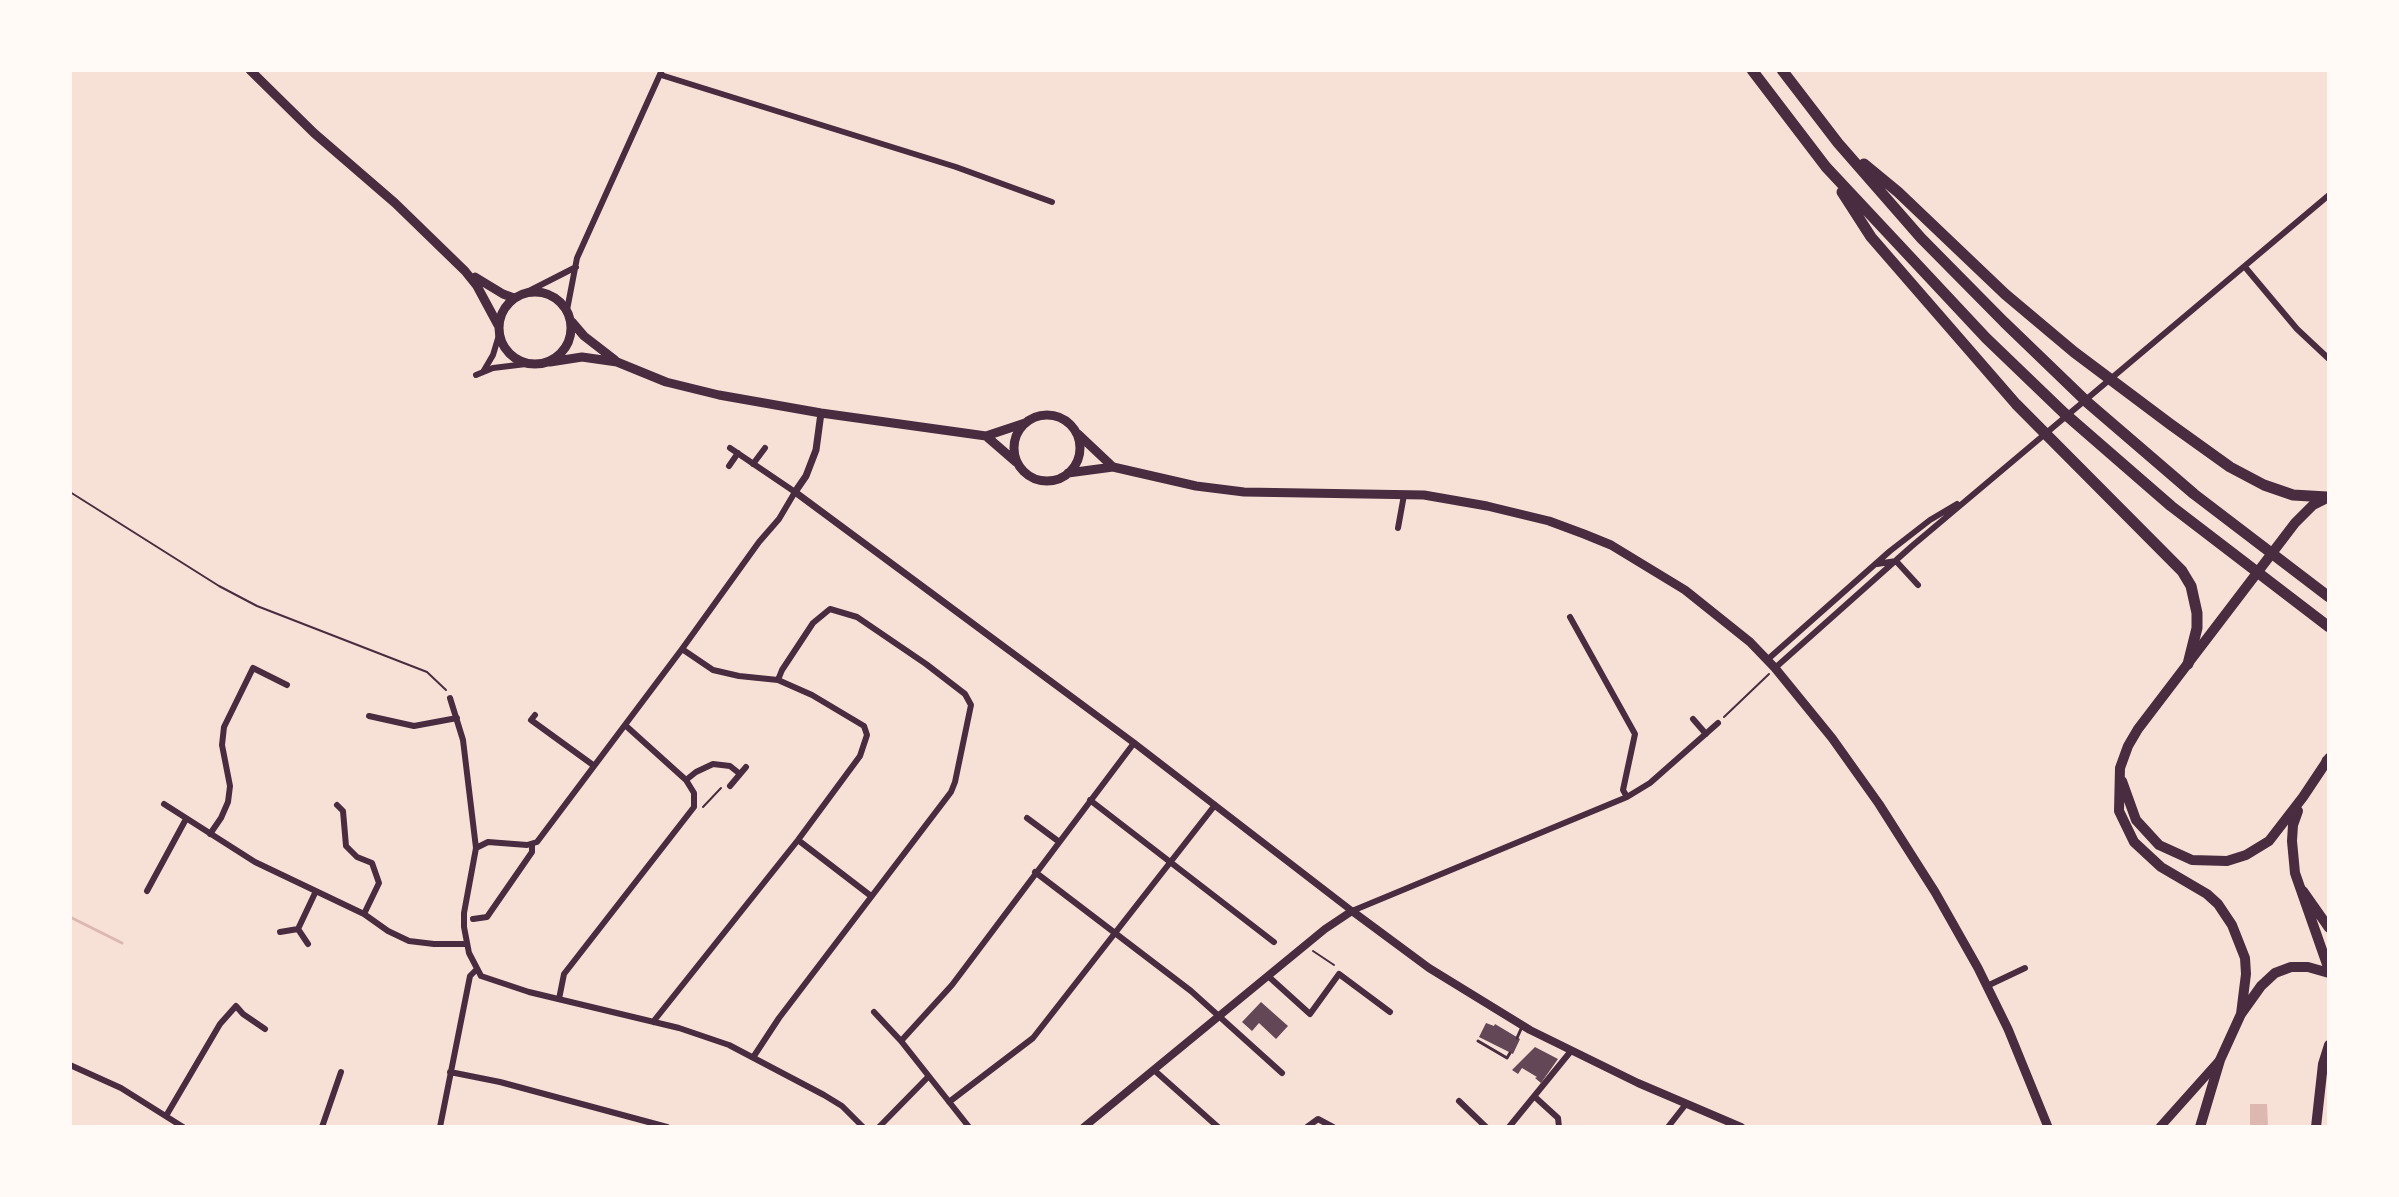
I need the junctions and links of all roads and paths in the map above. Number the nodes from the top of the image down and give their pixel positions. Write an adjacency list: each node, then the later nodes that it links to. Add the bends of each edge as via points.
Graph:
1 (250, 70): 11 (main road)
2 (1752, 70): 6 (highway)
3 (1782, 70): 5 (highway)
4 (662, 72): 8 (street); 9 (street)
5 (1838, 143): 37 (highway, via 2005,294 2170,424 2257,482 2293,495); 42 (highway, via 1921,238 2087,402 2194,494)
6 (1826, 167): 44 (highway, via 2064,413 2171,506); 47 (highway, via 1871,237 1988,372 2182,571 2197,613)
7 (2329, 195): 10 (street)
8 (1052, 202)
9 (576, 267): 12 (street); 14 (street)
10 (2245, 267): 17 (street); 35 (street)
11 (465, 271): 13 (main road); 16 (main road)
12 (525, 293): 13 (main road); 14 (main road, via 549,294)
13 (514, 298): 16 (main road)
14 (567, 310): 15 (main road)
15 (571, 322): 18 (main road, via 567,346); 19 (main road)
16 (499, 330): 20 (main road, via 508,353); 20 (street, via 493,355 479,374)
17 (2329, 359)
18 (550, 362): 19 (main road, via 582,357); 20 (main road)
19 (617, 362): 21 (main road, via 666,382)
20 (526, 364)
21 (821, 413): 24 (main road); 34 (street, via 816,450)
22 (1025, 423): 23 (main road, via 1054,415); 24 (main road); 29 (main road, via 1015,442)
23 (1078, 434): 31 (main road); 32 (main road, via 1080,455)
24 (986, 436): 29 (main road)
25 (730, 448): 27 (street)
26 (765, 448): 28 (street)
27 (738, 453): 28 (street); 30 (street)
28 (753, 464): 34 (street)
29 (1019, 464): 32 (main road, via 1036,479)
30 (729, 466)
31 (1113, 467): 32 (main road); 36 (main road, via 1244,492)
32 (1068, 473)
33 (70, 492): 51 (path, via 257,606 427,672)
34 (795, 492): 45 (street); 59 (street)
35 (1974, 494): 39 (street); 40 (street, via 1917,529)
36 (1404, 495): 38 (street); 46 (main road, via 1487,506 1549,521 1611,545 1685,590)
37 (2328, 497): 47 (highway, via 2295,523)
38 (1398, 528)
39 (1896, 561): 40 (street); 41 (street); 48 (street)
40 (1874, 566): 46 (street)
41 (1918, 585)
42 (2329, 597)
43 (1570, 617): 67 (street, via 1635,734 1623,790)
44 (2329, 627)
45 (682, 649): 49 (street, via 713,670); 57 (street)
46 (1767, 660): 48 (main road)
47 (2188, 664): 64 (highway, via 2128,746)
48 (1775, 668): 56 (path); 103 (main road, via 1879,804)
49 (778, 680): 77 (street, via 836,708 864,726 867,735 860,756); 86 (street, via 813,623 830,609 857,617 965,694 971,705 951,792)
50 (287, 685): 76 (street, via 253,668 224,727 230,786)
51 (450, 698): 54 (street)
52 (535, 715): 61 (street, via 531,720)
53 (369, 716): 54 (street, via 414,726)
54 (457, 718): 80 (street)
55 (1693, 719): 58 (street)
56 (1718, 723): 58 (street)
57 (625, 725): 61 (street); 65 (street)
58 (1706, 734): 67 (street)
59 (1134, 743): 69 (street); 72 (street)
60 (2328, 760): 68 (highway)
61 (593, 765): 79 (street)
62 (746, 767): 63 (street)
63 (740, 774): 65 (street, via 730,766 713,764); 66 (street)
64 (2120, 775): 68 (highway, via 2142,828 2159,845 2192,860 2227,861 2254,851); 107 (highway, via 2119,811 2134,842 2161,867 2207,894 2232,925 2245,958)
65 (686, 780): 73 (street, via 695,801)
66 (730, 786): 73 (path, via 726,783 698,814)
67 (1627, 797): 87 (street)
68 (2303, 797): 83 (highway, via 2292,841)
69 (1090, 800): 78 (street); 81 (street)
70 (164, 804): 75 (street)
71 (337, 805): 88 (street, via 343,811 346,846 372,863 379,883)
72 (1215, 805): 81 (street); 87 (street)
73 (690, 815): 104 (street, via 564,974)
74 (1027, 818): 78 (street)
75 (186, 819): 76 (street); 84 (street)
76 (210, 834): 85 (street)
77 (798, 840): 86 (street); 109 (street)
78 (1058, 841): 82 (street)
79 (532, 844): 80 (street, via 488,842); 89 (street, via 532,852 487,917)
80 (476, 848): 96 (street, via 464,913)
81 (1170, 863): 93 (street); 94 (street)
82 (1035, 872): 93 (street); 113 (street, via 952,985)
83 (2298, 883): 90 (highway); 100 (highway)
84 (147, 891)
85 (316, 891): 88 (street); 91 (street)
86 (871, 896): 118 (street)
87 (1352, 911): 97 (main road); 110 (main road, via 1429,968)
88 (364, 914): 96 (street, via 409,941)
89 (473, 919)
90 (2329, 928)
91 (298, 929): 92 (street); 95 (street)
92 (280, 932)
93 (1113, 933): 108 (street); 128 (street, via 1033,1038)
94 (1274, 942)
95 (308, 944)
96 (466, 944): 99 (street)
97 (1306, 945): 101 (path); 102 (main road)
98 (2025, 968): 103 (street)
99 (476, 970): 104 (street, via 488,980); 123 (street, via 470,976)
100 (2329, 971): 107 (highway, via 2282,969 2261,986)
101 (1339, 974): 102 (street, via 1310,1014); 106 (street)
102 (1268, 976): 108 (main road)
103 (1987, 986): 131 (main road)
104 (559, 999): 109 (street)
105 (874, 1012): 113 (street)
106 (1390, 1012)
107 (2241, 1014): 119 (highway)
108 (1219, 1016): 121 (main road); 124 (street)
109 (653, 1022): 118 (street)
110 (1523, 1025): 112 (lane); 116 (main road)
111 (265, 1029): 130 (street, via 236,1006)
112 (1517, 1038)
113 (901, 1041): 125 (street)
114 (1478, 1041): 117 (lane, via 1507,1058)
115 (2329, 1045): 150 (highway)
116 (1571, 1051): 126 (street); 129 (main road)
117 (1510, 1053)
118 (754, 1056): 136 (street, via 842,1106)
119 (2220, 1060): 148 (main road); 149 (highway)
120 (70, 1065): 130 (street)
121 (1154, 1070): 139 (main road); 140 (street)
122 (341, 1072): 133 (street)
123 (450, 1072): 134 (street); 135 (street)
124 (1282, 1073)
125 (928, 1077): 128 (street); 137 (street)
126 (1535, 1097): 144 (street); 145 (street, via 1558,1118)
127 (1459, 1101): 143 (street)
128 (949, 1102): 138 (street)
129 (1686, 1104): 146 (street); 147 (main road)
130 (166, 1116): 132 (street)
131 (2049, 1124)
132 (183, 1127)
133 (322, 1127)
134 (440, 1127)
135 (667, 1127)
136 (863, 1127)
137 (879, 1127)
138 (969, 1127)
139 (1084, 1127)
140 (1218, 1127)
141 (1307, 1127): 142 (street, via 1318,1119)
142 (1333, 1127)
143 (1486, 1127)
144 (1509, 1127)
145 (1559, 1127)
146 (1668, 1127)
147 (1741, 1127)
148 (2160, 1127)
149 (2200, 1127)
150 (2316, 1127)

